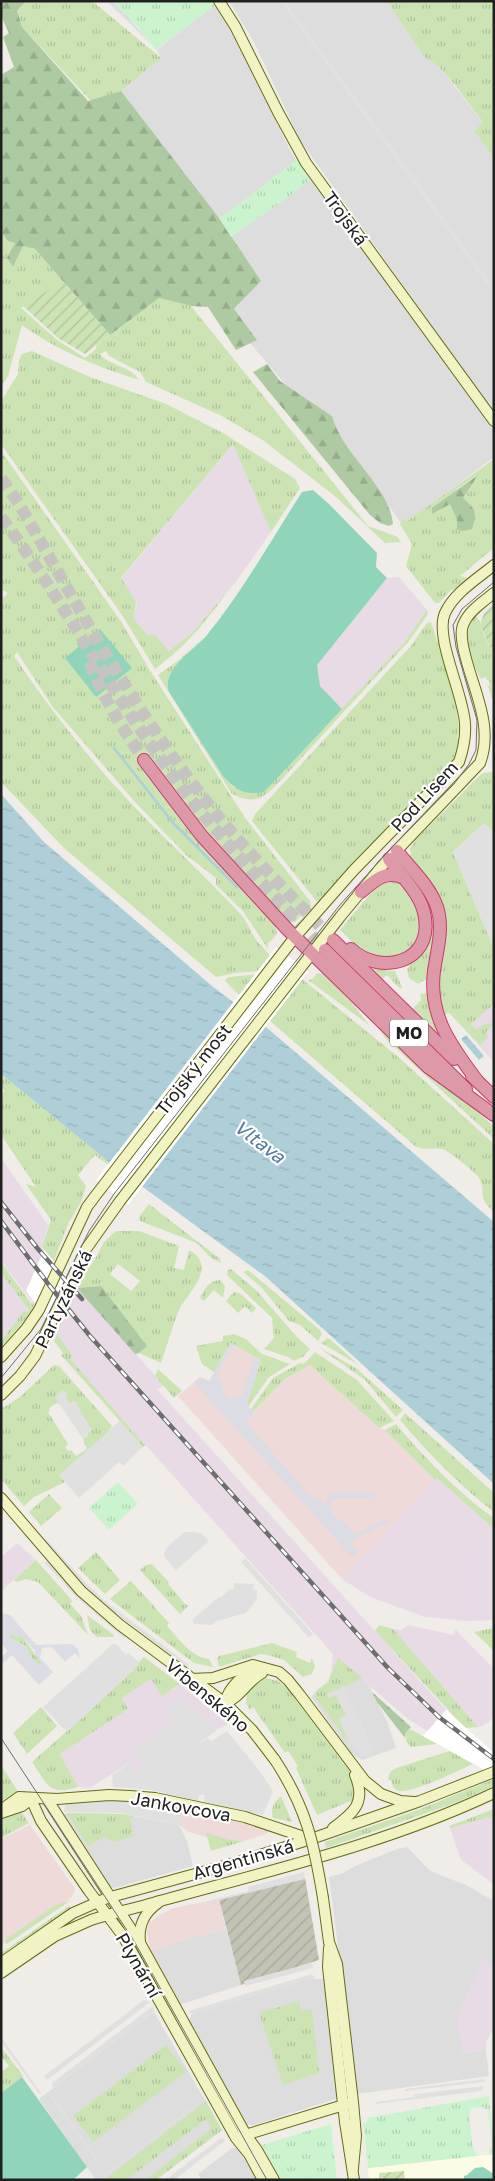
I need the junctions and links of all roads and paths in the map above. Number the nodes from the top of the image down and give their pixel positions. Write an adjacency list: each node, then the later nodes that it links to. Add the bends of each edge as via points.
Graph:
1 (219, 1): 2 (main road, Trojská, via 306,163)
2 (494, 421)
3 (494, 565): 6 (main road, Pod Lisem, via 460,594 443,619 446,647 466,724 459,762)
4 (494, 593): 7 (main road, Pod Lisem, via 469,616 462,628 467,662 486,730 484,754 475,770)
5 (144, 760): 10 (highway, via 201,835)
6 (380, 843): 7 (main road, via 388,844); 10 (main road, Pod Lisem)
7 (393, 855): 8 (highway); 9 (main road, Pod Lisem); 15 (highway, via 429,891 437,905 440,930 433,982 436,1013 447,1039)
8 (404, 878): 9 (highway, via 384,876); 11 (highway, via 420,900 425,917 422,942 412,955 392,964 370,962)
9 (361, 892): 13 (main road, Pod Lisem)
10 (295, 937): 12 (main road, Pod Lisem); 13 (highway)
11 (332, 942): 15 (highway, MO); 17 (highway, MO)
12 (283, 953): 18 (main road, Trojský most)
13 (312, 953): 14 (main road, Pod Lisem); 17 (highway, via 428,1067)
14 (301, 967): 19 (main road, Trojský most)
15 (478, 1082): 16 (highway, MO)
16 (494, 1097)
17 (494, 1115)
18 (103, 1186): 20 (main road, Partyzánská, via 87,1207 39,1310)
19 (121, 1200): 21 (main road, Partyzánská, via 86,1249 35,1356)
20 (1, 1357)
21 (1, 1395)
22 (1, 1498): 24 (main road, Vrbenského, via 92,1601)
23 (269, 1668): 24 (main road, via 253,1665 213,1678); 25 (main road, via 252,1678 239,1695); 26 (main road, via 288,1680)
24 (192, 1679): 25 (main road, Vrbenského)
25 (225, 1704): 43 (main road, Vrbenského, bridge, via 252,1730 275,1760 305,1815 316,1851 323,1898 329,1942 328,1967)
26 (349, 1761): 31 (main road, via 381,1794 400,1801); 33 (main road, via 359,1784 357,1806)
27 (494, 1772): 31 (main road, Argentinská)
28 (494, 1793): 36 (main road, Argentinská, via 402,1831)
29 (31, 1799): 30 (main road, Jankovcova); 32 (main road, Jankovcova, via 19,1797); 37 (main road, Plynární, via 41,1821)
30 (47, 1799): 34 (main road, Jankovcova, via 155,1798 258,1820); 35 (main road, Plynární)
31 (420, 1801): 33 (main road, Argentinská)
32 (1, 1812)
33 (324, 1835): 34 (main road, Argentinská)
34 (312, 1839): 35 (main road, Argentinská)
35 (111, 1897): 37 (main road, Argentinská); 38 (main road, Plynární)
36 (165, 1900): 38 (main road, Argentinská); 40 (main road, via 145,1916 140,1928)
37 (96, 1902): 39 (main road, Plynární); 41 (main road, Argentinská, via 56,1923)
38 (121, 1912): 39 (main road, Argentinská); 40 (main road, Plynární)
39 (107, 1915): 42 (main road, Argentinská, via 72,1926); 44 (main road, Plynární, via 123,1936)
40 (140, 1943): 44 (main road, Plynární)
41 (1, 1963)
42 (1, 1973)
43 (348, 2104): 44 (main road); 47 (main road, Vrbenského, via 356,2136)
44 (241, 2136): 45 (main road); 46 (main road, via 257,2150)
45 (263, 2180)
46 (274, 2180)
47 (354, 2180)

